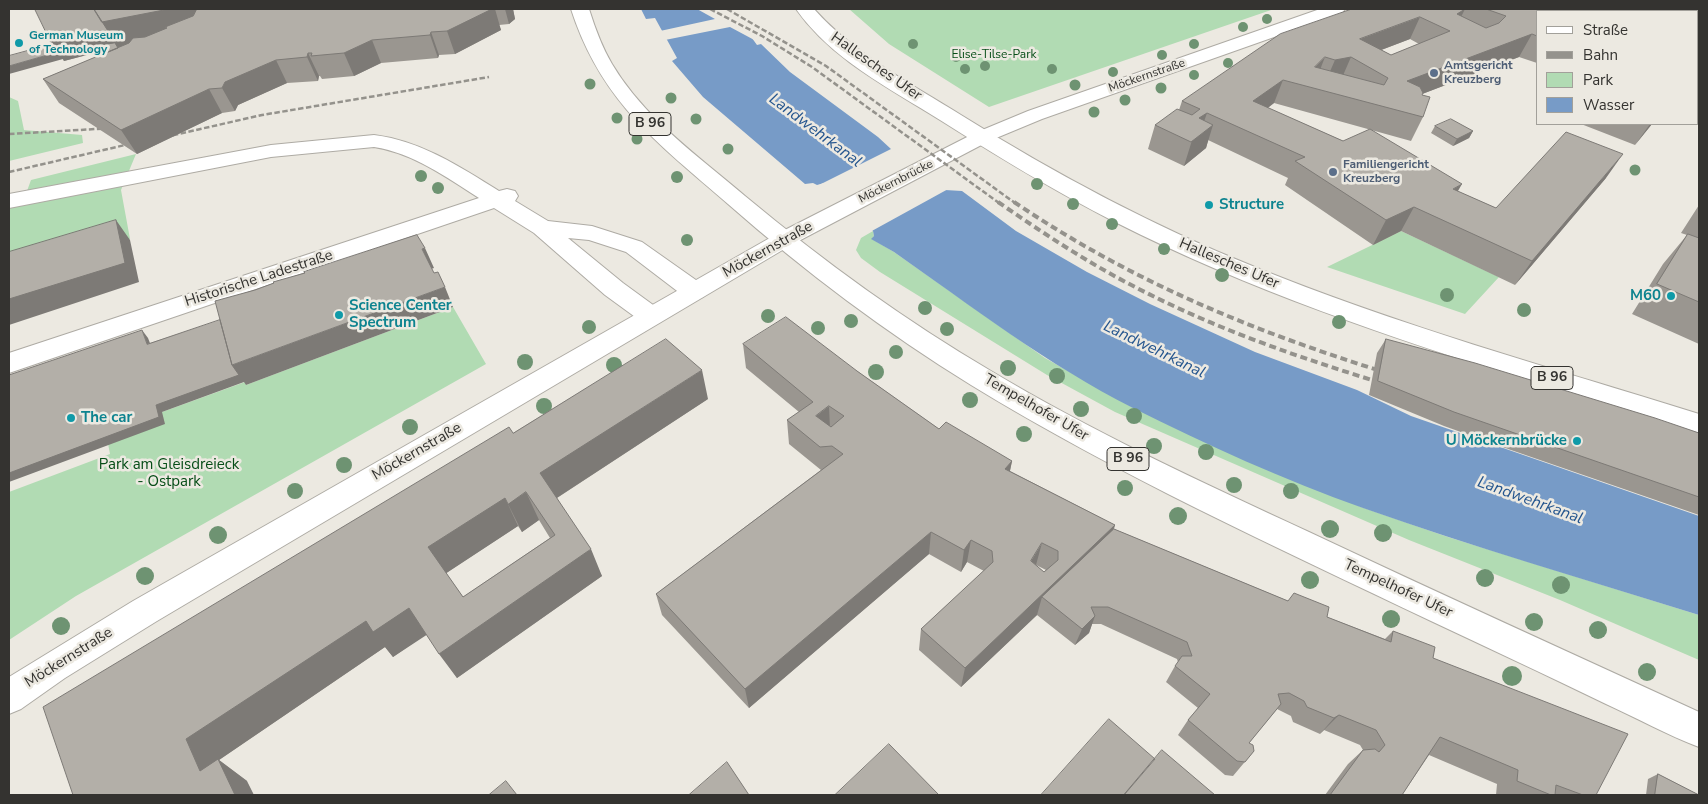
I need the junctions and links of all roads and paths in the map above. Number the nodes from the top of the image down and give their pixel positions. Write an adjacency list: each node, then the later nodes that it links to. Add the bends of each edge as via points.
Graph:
1 (580, 9): 10 (street, Tempelhofer Ufer / B 96, via 585,30 605,71 628,103 685,157)
2 (805, 9): 4 (street, Hallesches Ufer / B 96, via 829,35 854,54)
3 (1336, 9): 4 (street, Möckernstraße, via 1035,115)
4 (982, 137): 5 (street, Möckernstraße); 14 (street, Hallesches Ufer / B 96, via 1061,185 1218,261 1437,342)
5 (960, 149): 8 (street, Möckernbrücke)
6 (502, 198): 7 (street, via 423,155 394,144 374,141 271,151); 9 (street); 13 (street, Historische Ladestraße)
7 (9, 201)
8 (831, 215): 10 (street, Möckernstraße)
9 (542, 228): 11 (street, via 592,233 634,247); 12 (street)
10 (783, 240): 11 (street, Möckernstraße); 16 (street, Tempelhofer Ufer / B 96, via 939,352 1066,427 1206,498)
11 (694, 291): 12 (street, Möckernstraße)
12 (651, 316): 15 (street, Möckernstraße, via 145,611)
13 (9, 363)
14 (1699, 425)
15 (9, 697)
16 (1699, 730)

